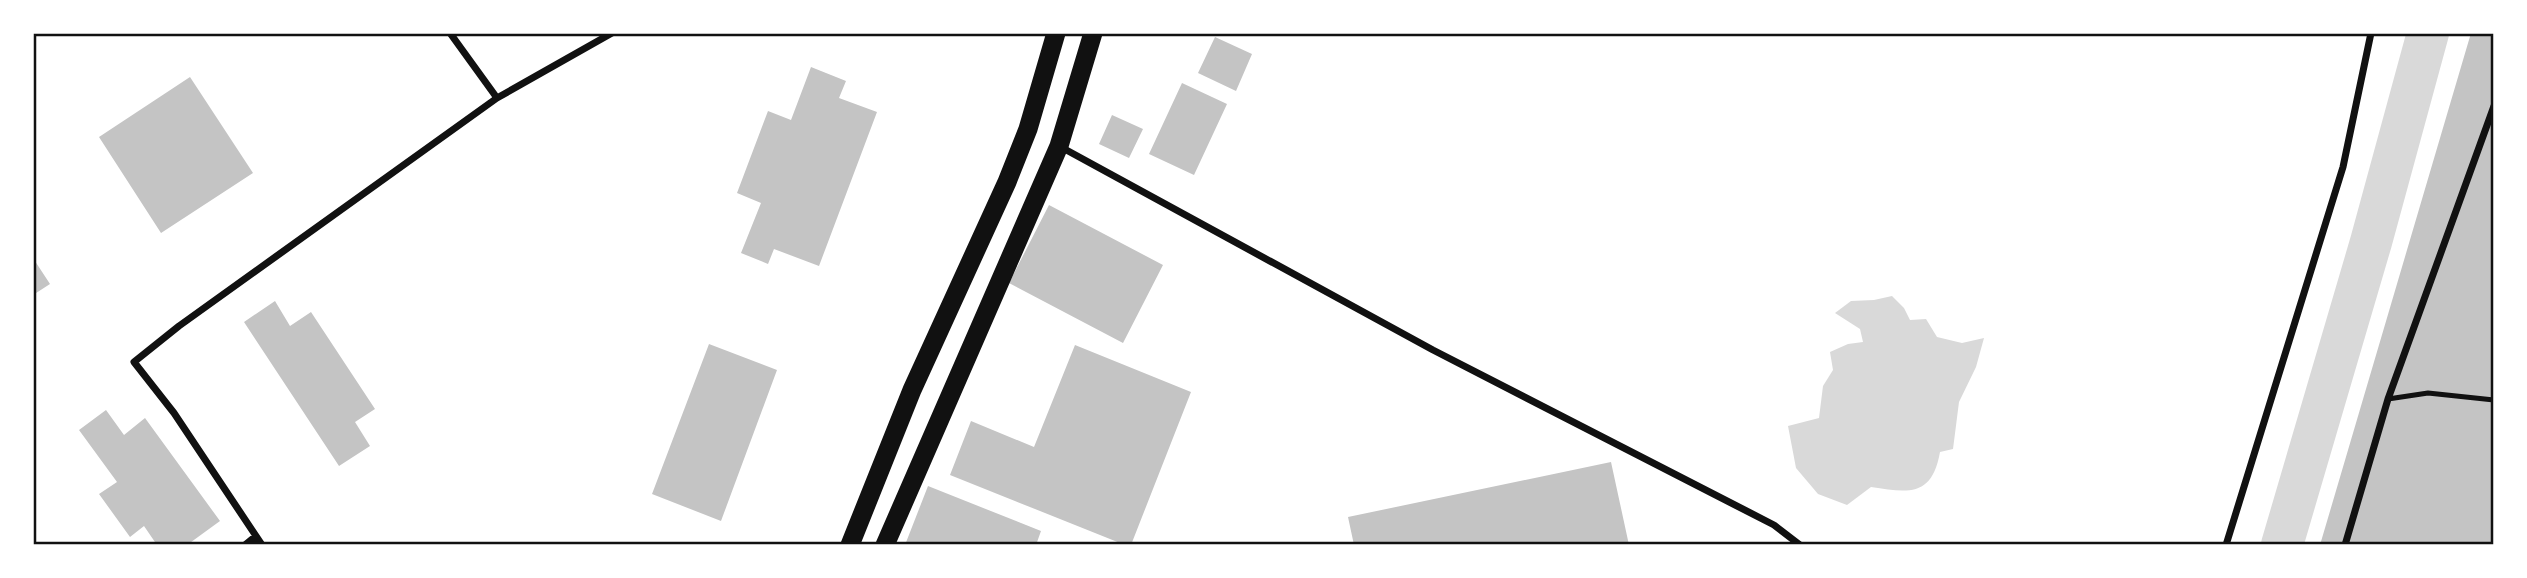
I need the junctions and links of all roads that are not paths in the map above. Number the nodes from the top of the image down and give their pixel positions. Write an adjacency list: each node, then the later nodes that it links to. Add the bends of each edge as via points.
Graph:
1 (450, 33): 6 (street)
2 (612, 33): 6 (street)
3 (1056, 33): 14 (highway, via 1007,182 912,390)
4 (1093, 33): 8 (highway)
5 (2371, 33): 17 (street, via 2343,167)
6 (497, 98): 11 (street, via 134,362)
7 (2494, 106): 9 (street)
8 (1059, 146): 15 (highway); 16 (street, via 1433,350 1774,525)
9 (2388, 399): 10 (lane, via 2428,393); 18 (street)
10 (2494, 400)
11 (256, 536): 12 (street); 13 (street)
12 (245, 545)
13 (262, 545)
14 (850, 545)
15 (886, 545)
16 (1800, 545)
17 (2226, 545)
18 (2345, 545)

